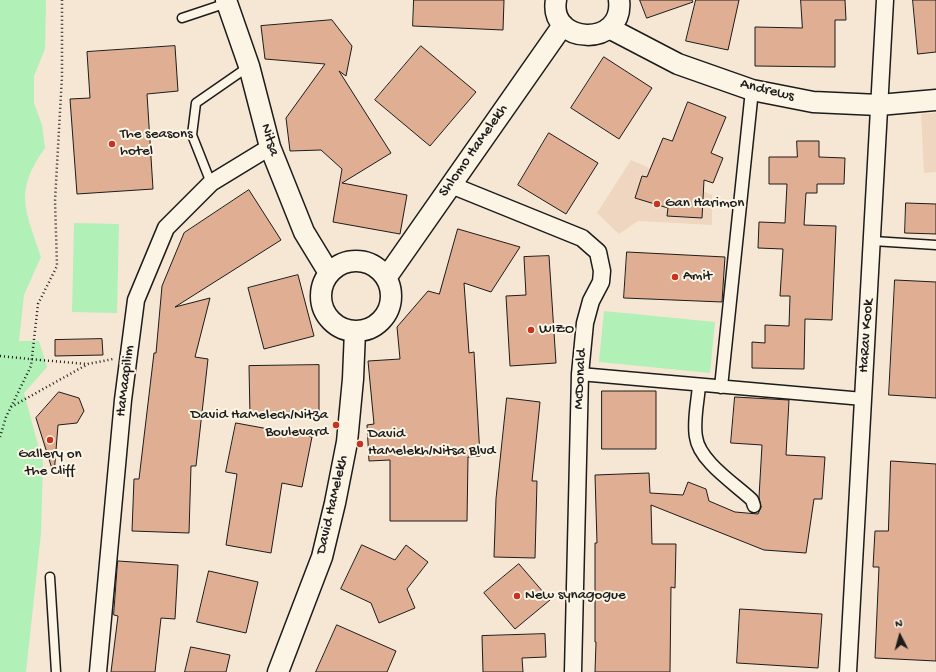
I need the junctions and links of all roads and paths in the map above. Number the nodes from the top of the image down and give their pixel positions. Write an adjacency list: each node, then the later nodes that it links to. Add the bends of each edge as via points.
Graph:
1 (62, 0): 28 (path, via 62,76 55,201 57,266 38,304 31,366)
2 (556, 0): 7 (street, via 557,14)
3 (619, 0): 8 (street, via 620,9)
4 (885, 0): 12 (street, HaRav Kook)
5 (226, 2): 6 (lane); 9 (street, Nitsa)
6 (182, 18)
7 (563, 25): 8 (street, via 582,36 601,33); 15 (street, Shlomo HaMelekh)
8 (609, 28): 10 (street, Andrews, via 678,64)
9 (249, 66): 13 (street, Nitsa); 14 (lane, via 196,103 192,135)
10 (752, 90): 12 (street, Andrews, via 813,102); 26 (street)
11 (936, 100): 12 (street, Andrews)
12 (879, 105): 16 (street, HaRav Kook)
13 (270, 147): 14 (street, HaMaapilim); 18 (street, Nitsa, via 304,232)
14 (211, 183): 22 (street, HaMaapilim, via 166,228 136,300)
15 (451, 185): 19 (street, Shlomo HaMelekh); 24 (street, McDonald, via 582,238 598,252 601,261 601,282 591,301 585,323)
16 (873, 242): 17 (lane); 27 (street, HaRav Kook)
17 (936, 245)
18 (329, 273): 19 (street, via 337,266 359,261 370,264); 20 (street, via 320,295 322,306 327,317 336,325)
19 (386, 278): 20 (street, via 390,295 387,312 380,322 370,328)
20 (355, 331): 34 (street, David HaMelekh, via 347,442 335,503 322,557)
21 (0, 356): 23 (path, bridge)
22 (129, 356): 23 (path); 33 (street, HaMaapilim)
23 (88, 364): 28 (path)
24 (580, 374): 25 (street); 35 (street, McDonald)
25 (699, 384): 26 (street); 30 (street, via 695,436 698,448 752,500)
26 (721, 387): 27 (street)
27 (863, 399): 36 (street, HaRav Kook)
28 (11, 407): 29 (path)
29 (0, 437)
30 (754, 506)
31 (50, 577): 32 (lane)
32 (56, 672)
33 (98, 672)
34 (278, 672)
35 (573, 672)
36 (848, 672)

